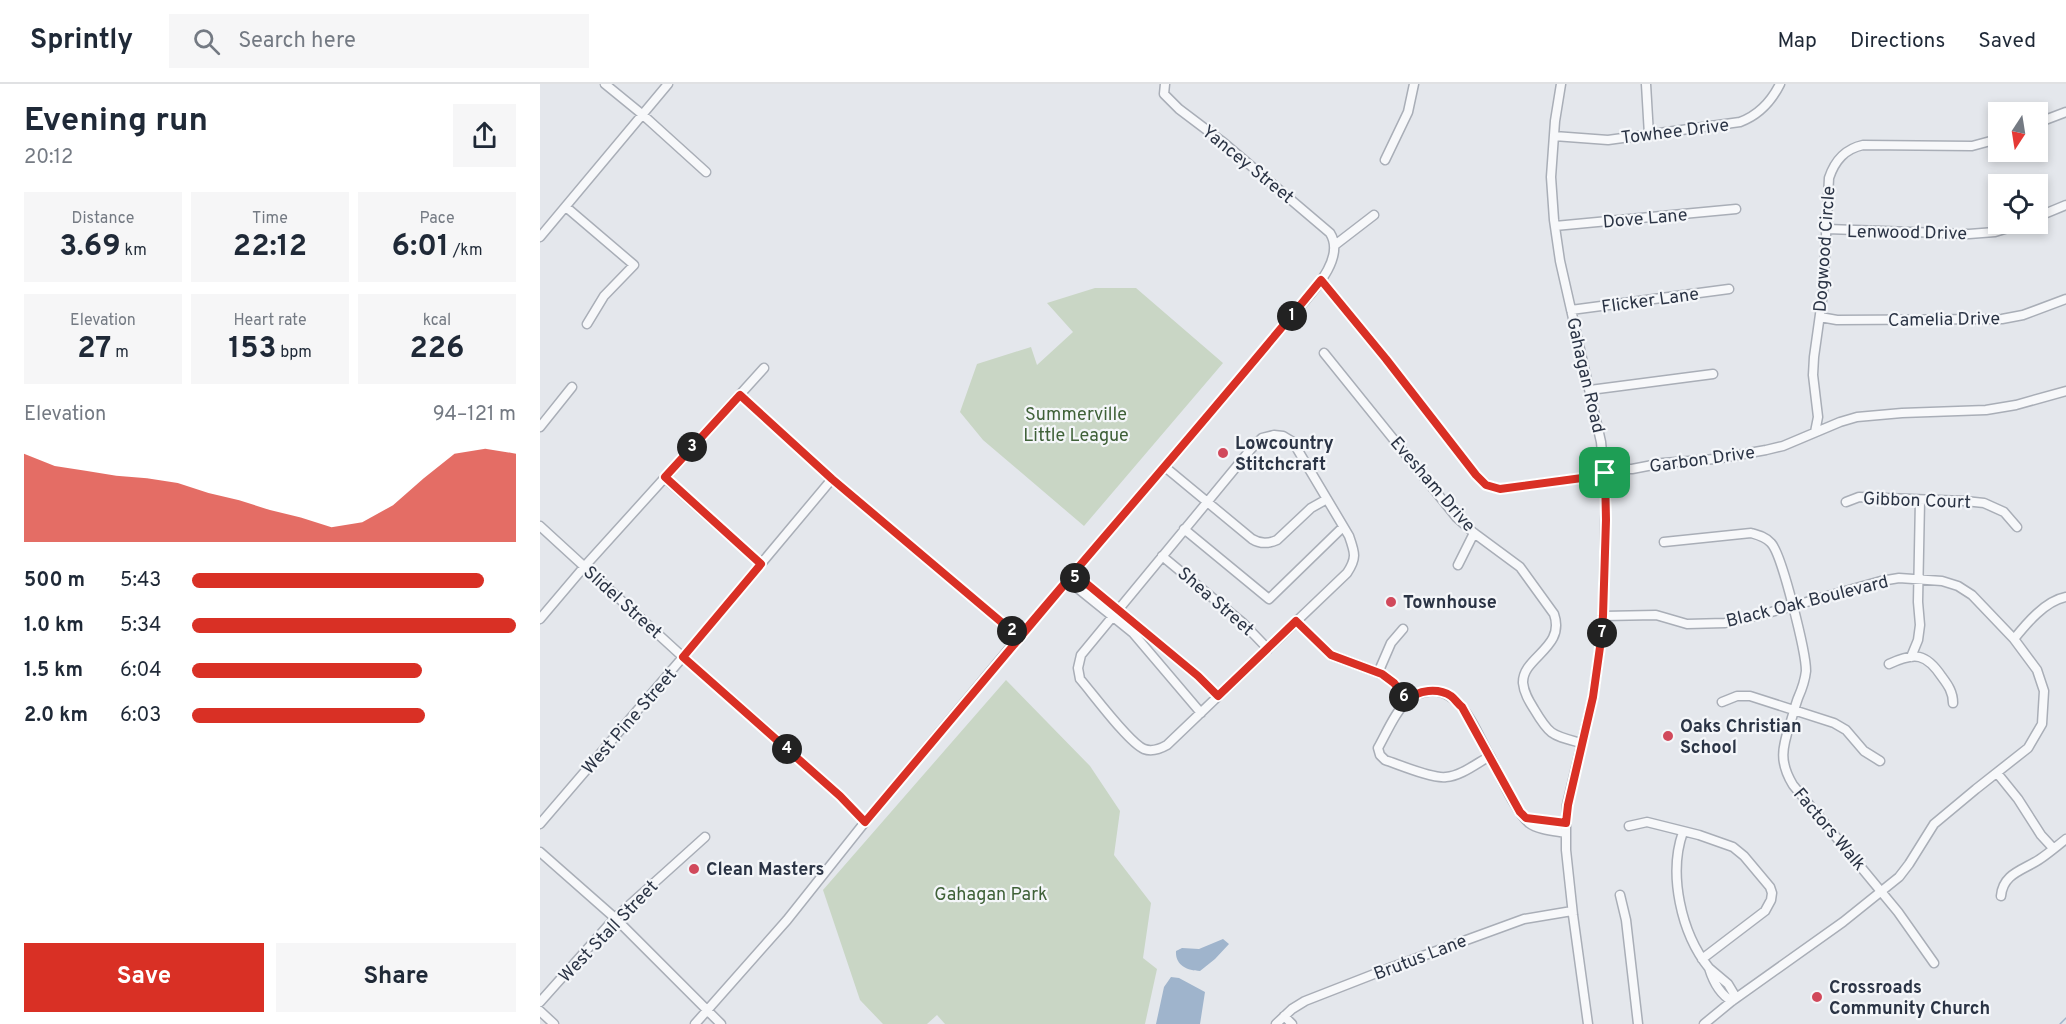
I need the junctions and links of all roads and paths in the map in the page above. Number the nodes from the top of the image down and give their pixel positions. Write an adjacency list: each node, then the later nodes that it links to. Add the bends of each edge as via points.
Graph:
1 (605, 84): 9 (street)
2 (668, 84): 9 (street)
3 (1165, 84): 25 (street, Yancey Street, via 1164,94 1179,109 1322,225)
4 (1414, 84): 14 (street, via 1408,112)
5 (1561, 84): 12 (street, Gahagan Road)
6 (1646, 84): 11 (street)
7 (1780, 84): 11 (street, Towhee Drive, via 1764,107 1740,123)
8 (2066, 112): 10 (street)
9 (642, 115): 15 (street); 17 (street)
10 (2048, 119)
11 (1649, 135): 12 (street, Towhee Drive, via 1608,140)
12 (1554, 136): 21 (street, Gahagan Road, via 1551,181)
13 (1988, 142): 22 (street, Dogwood Circle, via 1972,146 1855,147 1841,156 1832,171)
14 (1385, 160)
15 (706, 172)
16 (2066, 205): 19 (street)
17 (566, 207): 24 (street); 31 (street, via 634,265 604,296)
18 (1736, 209): 21 (street, Dove Lane)
19 (2048, 212)
20 (1374, 215): 25 (street)
21 (1555, 226): 29 (street, Gahagan Road)
22 (1827, 229): 23 (street, Lenwood Drive); 30 (street, Dogwood Circle)
23 (1988, 233)
24 (540, 237)
25 (1335, 245): 26 (street, via 1333,259)
26 (1321, 280): 41 (street); 42 (street, Garbon Drive, via 1486,485 1500,489)
27 (1729, 289): 29 (street, Flicker Lane)
28 (2066, 299): 30 (street, Camelia Drive, via 2002,319)
29 (1571, 310): 36 (street, Gahagan Road)
30 (1820, 317): 40 (street, Dogwood Circle, via 1813,375 1818,417)
31 (587, 324)
32 (1324, 353): 53 (street, Evesham Drive, via 1457,518)
33 (764, 368): 38 (street)
34 (1713, 374): 36 (street)
35 (572, 387): 39 (street)
36 (1590, 390): 42 (street, Gahagan Road)
37 (2064, 393): 40 (street, via 1986,410 1857,417)
38 (740, 395): 43 (street); 44 (street)
39 (540, 427)
40 (1815, 432): 42 (street, Garbon Drive, via 1766,450)
41 (1165, 467): 47 (street); 59 (street)
42 (1605, 473): 64 (street, Gahagan Road)
43 (665, 477): 56 (street); 58 (street)
44 (832, 479): 56 (street, West Pine Street); 68 (street)
45 (1327, 499): 47 (street, via 1311,508 1277,540 1266,543 1252,539); 47 (street, via 1293,442 1274,435 1262,438 1251,449); 50 (street)
46 (1920, 500): 48 (street, Gibbon Court, via 1859,497); 51 (street, Gibbon Court, via 1984,503 2004,512); 60 (street)
47 (1208, 502): 52 (street)
48 (1846, 502)
49 (540, 526): 58 (street, Slidel Street)
50 (1343, 527): 52 (street, via 1269,599); 66 (street, via 1354,551 1352,566)
51 (2017, 527)
52 (1184, 529): 55 (street)
53 (1474, 533): 57 (street); 83 (street, Evesham Drive, via 1520,567 1554,614 1554,635 1523,681 1545,729 1555,736)
54 (1664, 542): 62 (street, Factors Walk, via 1751,533 1762,537 1776,550)
55 (1162, 555): 63 (street); 70 (street, Shea Street)
56 (761, 564): 71 (street, West Pine Street)
57 (1458, 565)
58 (584, 567): 65 (street); 71 (street, Slidel Street)
59 (1070, 578): 63 (street, via 1081,579); 68 (street)
60 (1919, 579): 62 (street, Black Oak Boulevard, via 1899,578 1863,585); 69 (street, Black Oak Boulevard, via 1941,581 1965,590); 72 (street, via 1918,640)
61 (2066, 597): 69 (street, via 2046,607)
62 (1792, 606): 64 (street, Black Oak Boulevard, via 1717,623 1688,624 1656,615); 81 (street, Factors Walk, via 1806,670)
63 (1115, 613): 73 (street); 75 (street); 82 (street, via 1081,655 1080,679 1132,739 1150,750 1161,748)
64 (1603, 616): 83 (street, Gahagan Road, via 1593,697)
65 (540, 620)
66 (1296, 621): 70 (street); 76 (street, via 1331,655)
67 (1403, 629): 76 (street, via 1391,643)
68 (1019, 637): 88 (street)
69 (2014, 639): 86 (street, Black Oak Boulevard, via 2040,677 2043,718 2028,748)
70 (1268, 649): 77 (street)
71 (683, 657): 88 (street, Slidel Street); 90 (street, West Pine Street)
72 (1911, 657): 74 (street); 80 (street, via 1924,658 1936,667 1953,693)
73 (1176, 658): 75 (street); 77 (street)
74 (1889, 664)
75 (1163, 670): 82 (street)
76 (1378, 673): 78 (street, via 1394,683)
77 (1218, 696): 82 (street)
78 (1408, 701): 84 (street, via 1425,692 1438,691 1450,696 1462,707); 84 (street, via 1378,748 1385,760 1447,777)
79 (1722, 702): 81 (street, via 1750,696)
80 (1953, 703)
81 (1794, 711): 85 (street, via 1840,726 1864,751); 98 (street, Factors Walk, via 1782,750 1789,779)
82 (1200, 713)
83 (1581, 742): 89 (street, Gahagan Road)
84 (1490, 756): 87 (street)
85 (1880, 761)
86 (1997, 773): 96 (street); 98 (street, Black Oak Boulevard, via 1934,824 1904,871)
87 (1526, 818): 89 (street); 93 (street, via 1543,829)
88 (865, 822): 108 (street)
89 (1566, 823): 93 (street, Gahagan Road)
90 (540, 824)
91 (1629, 826): 92 (street, via 1647,822)
92 (1683, 832): 103 (street, via 1677,857 1678,884 1689,934); 103 (street, via 1738,851 1772,893 1765,911)
93 (1566, 833): 101 (street, Gahagan Road)
94 (705, 837): 102 (street, West Stall Street)
95 (2066, 840): 96 (street)
96 (2053, 848): 100 (street, via 2007,880)
97 (540, 852): 102 (street)
98 (1881, 891): 104 (street, Factors Walk); 105 (street, Black Oak Boulevard)
99 (1620, 895): 116 (street)
100 (2001, 896)
101 (1573, 913): 109 (street, Brutus Lane, via 1524,919 1474,936 1305,1001); 115 (street, Gahagan Road)
102 (615, 918): 106 (street, West Stall Street); 108 (street)
103 (1702, 959): 105 (street, via 1728,984 1734,994)
104 (1934, 963)
105 (1732, 1001): 117 (street, Black Oak Boulevard)
106 (540, 1002)
107 (540, 1011): 110 (street)
108 (708, 1011): 111 (street); 112 (street)
109 (1284, 1016): 113 (street, Brutus Lane); 114 (street)
110 (554, 1024)
111 (694, 1024)
112 (721, 1024)
113 (1276, 1024)
114 (1292, 1024)
115 (1587, 1024)
116 (1638, 1024)
117 (1704, 1024)

